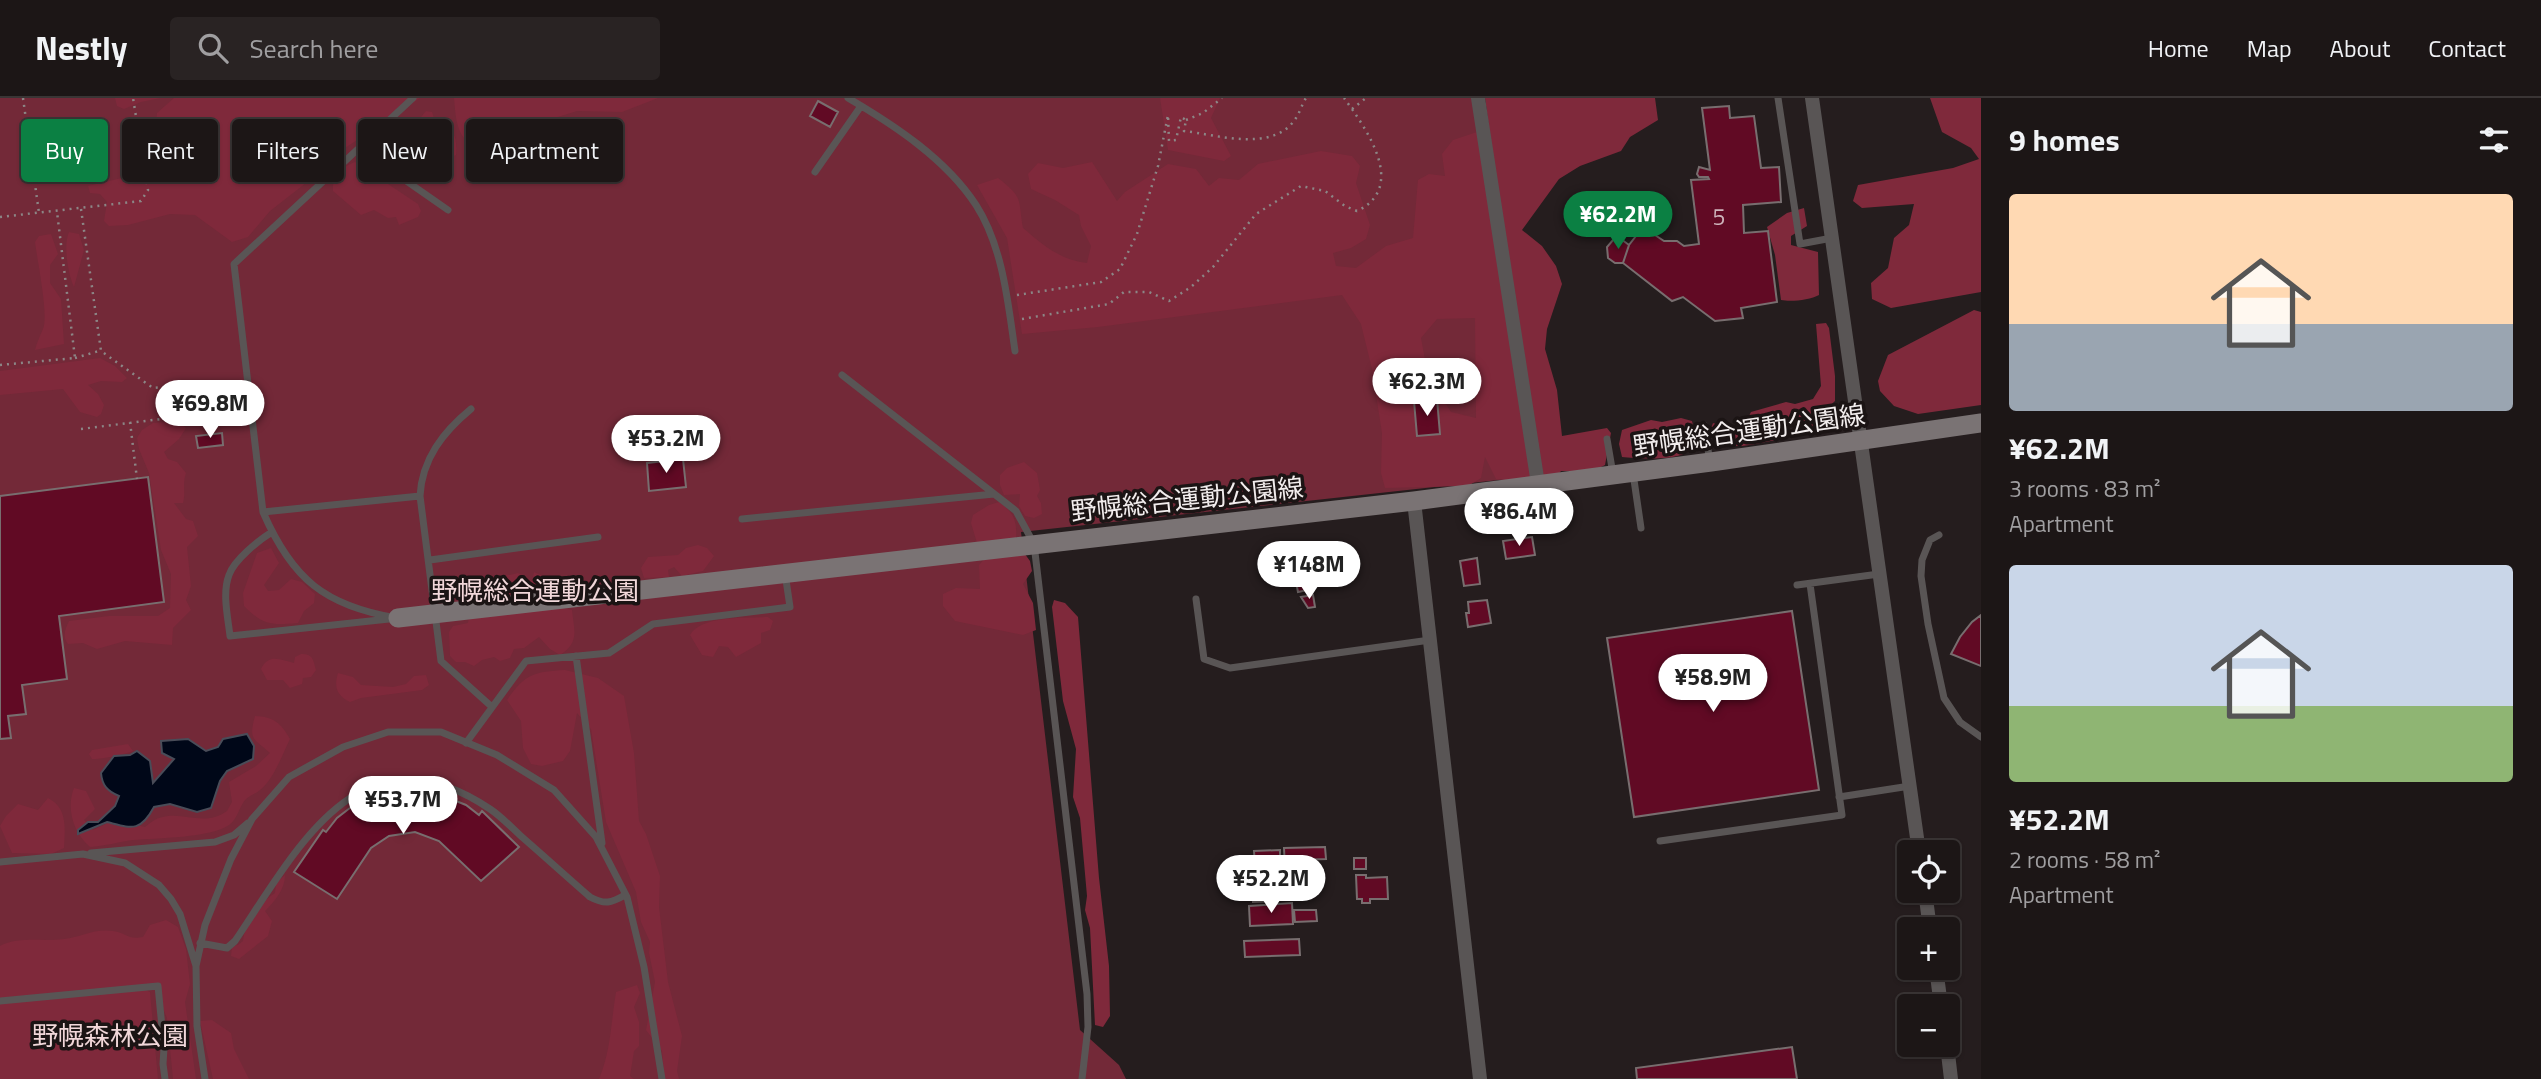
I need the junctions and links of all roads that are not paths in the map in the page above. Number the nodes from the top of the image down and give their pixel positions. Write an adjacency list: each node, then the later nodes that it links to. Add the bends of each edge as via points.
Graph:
1 (413, 98): 7 (lane)
2 (848, 98): 6 (lane)
3 (1478, 98): 22 (street)
4 (1778, 98): 12 (lane, via 1800,244)
5 (1812, 98): 12 (street)
6 (861, 106): 9 (lane); 13 (lane, via 916,143 953,176 976,206 992,239)
7 (390, 119)
8 (358, 149): 26 (lane, via 234,264)
9 (815, 172)
10 (408, 182): 11 (lane)
11 (448, 210)
12 (1832, 238): 19 (street)
13 (1015, 351)
14 (842, 375): 23 (lane)
15 (471, 409): 24 (lane, via 430,455 421,477)
16 (1981, 423): 19 (main road, 野幌総合運動公園線)
17 (1703, 425): 20 (lane)
18 (1607, 439): 21 (lane)
19 (1861, 440): 20 (main road, 野幌総合運動公園線); 35 (street)
20 (1710, 462): 21 (main road, 野幌総合運動公園線)
21 (1623, 474): 22 (main road, 野幌総合運動公園線); 28 (lane)
22 (1538, 484): 25 (main road, 野幌総合運動公園線)
23 (994, 494): 27 (lane); 32 (lane, via 1016,511)
24 (420, 496): 26 (lane); 33 (lane)
25 (1414, 501): 32 (main road, 野幌総合運動公園線); 41 (street)
26 (263, 512): 29 (lane)
27 (742, 519)
28 (1641, 528)
29 (272, 532): 40 (lane, via 298,572 319,589 355,608); 40 (lane, via 253,545 229,573 230,636)
30 (1939, 535): 44 (lane, via 1930,540 1922,559 1928,624 1944,698 1960,722)
31 (598, 537): 33 (lane)
32 (1034, 544): 34 (main road, 野幌総合運動公園線); 62 (lane, via 1087,994)
33 (430, 560): 39 (lane)
34 (785, 573): 39 (main road, 野幌総合運動公園線); 42 (lane, via 790,607 653,624 609,653)
35 (1880, 574): 36 (lane); 46 (street)
36 (1810, 584): 37 (lane); 47 (lane)
37 (1797, 585)
38 (1196, 599): 41 (lane, via 1204,659 1230,668)
39 (435, 614): 40 (main road, 野幌総合運動公園線); 43 (lane, via 441,662)
40 (398, 618)
41 (1430, 640): 63 (street)
42 (576, 656): 43 (lane, via 526,662); 51 (lane)
43 (492, 707): 45 (lane)
44 (1981, 737)
45 (466, 743): 48 (lane, via 441,732 388,732 343,747 289,777); 51 (lane, via 497,755 554,790)
46 (1910, 786): 47 (lane); 49 (street)
47 (1839, 797): 50 (lane, via 1842,815)
48 (252, 819): 52 (lane, via 234,835 215,842); 55 (lane, via 218,887)
49 (1917, 840)
50 (1660, 841)
51 (603, 850): 54 (lane)
52 (83, 854): 53 (lane); 56 (lane, via 125,863 159,885 180,914)
53 (0, 862)
54 (625, 895): 55 (lane, via 603,904 491,810 440,783 396,780 336,807 309,834 227,948); 61 (lane, via 644,967)
55 (200, 943): 56 (lane)
56 (196, 966): 60 (lane, via 197,1026)
57 (0, 1001): 59 (lane, via 158,986)
58 (1948, 1057): 64 (street)
59 (165, 1079)
60 (205, 1079)
61 (662, 1079)
62 (1082, 1079)
63 (1480, 1079)
64 (1951, 1079)

